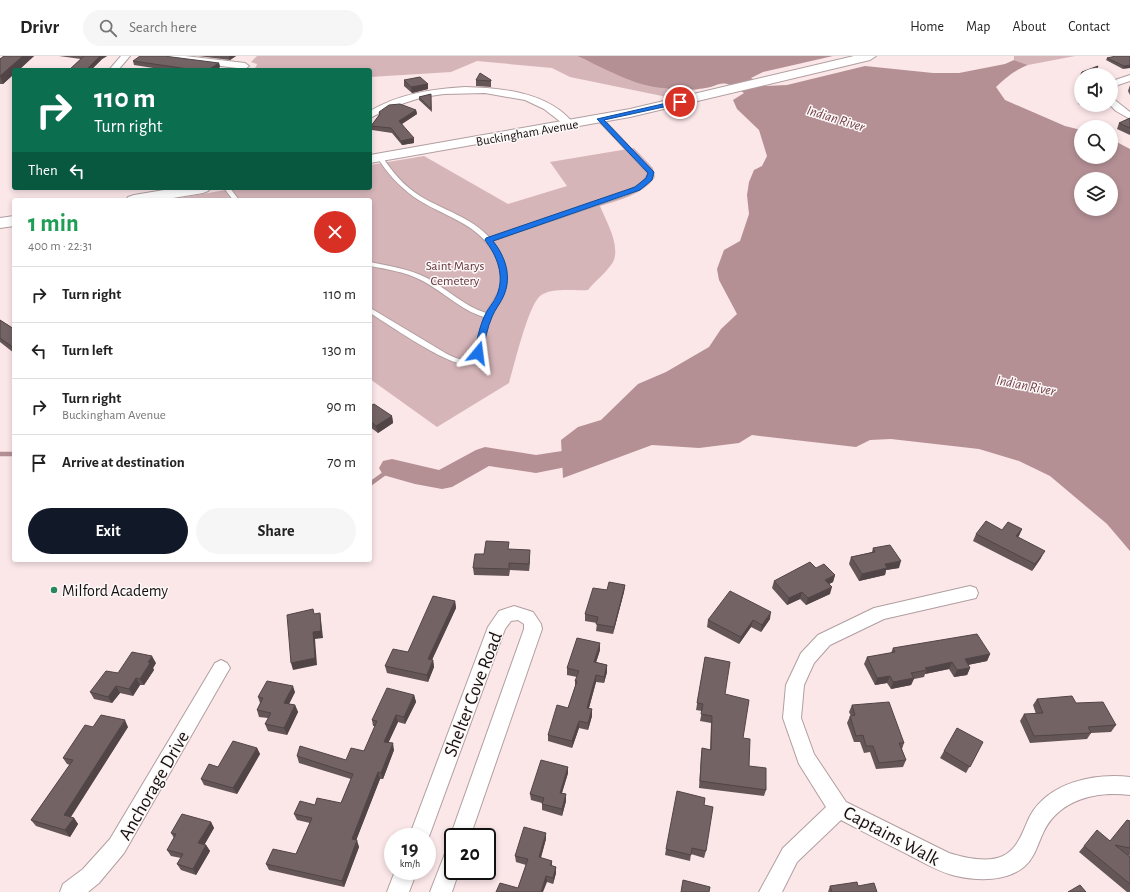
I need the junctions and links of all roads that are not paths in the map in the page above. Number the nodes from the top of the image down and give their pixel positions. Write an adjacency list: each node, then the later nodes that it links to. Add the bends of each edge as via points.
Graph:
1 (126, 56): 5 (street)
2 (165, 56): 4 (street)
3 (870, 56): 11 (main road, Buckingham Avenue)
4 (245, 66)
5 (115, 68)
6 (1130, 78): 7 (street)
7 (1118, 82)
8 (1118, 108): 10 (street)
9 (372, 114): 12 (street, via 393,103 421,96 452,91 485,90 512,93 532,99 551,109)
10 (1130, 116)
11 (600, 119): 12 (main road, Buckingham Avenue); 18 (lane, via 651,172 645,183 612,198)
12 (569, 124): 13 (main road, Buckingham Avenue)
13 (375, 158): 18 (lane, via 405,188 474,227)
14 (192, 190): 15 (main road)
15 (146, 198)
16 (12, 221): 17 (main road)
17 (0, 223)
18 (489, 240): 21 (lane, via 499,256 504,282 500,296)
19 (372, 264): 21 (lane, via 410,272 473,312)
20 (372, 311): 21 (lane, via 445,356 466,363 478,353)
21 (488, 316)
22 (970, 593): 25 (street, Captains Walk, via 880,613 824,640 807,658 795,685 792,718 806,758)
23 (221, 668): 30 (street, Anchorage Drive, via 117,846 91,876)
24 (1130, 786): 25 (street, Captains Walk, via 1098,786 1070,794 1045,812 1018,858 995,868 979,870 946,863)
25 (839, 809): 33 (street, via 790,855)
26 (422, 828): 27 (street, Shelter Cove Road, via 496,629 503,617 520,612 528,616 533,629)
27 (463, 828)
28 (403, 880): 31 (street)
29 (445, 880): 32 (street)
30 (71, 892)
31 (398, 892)
32 (441, 892)
33 (770, 892)

